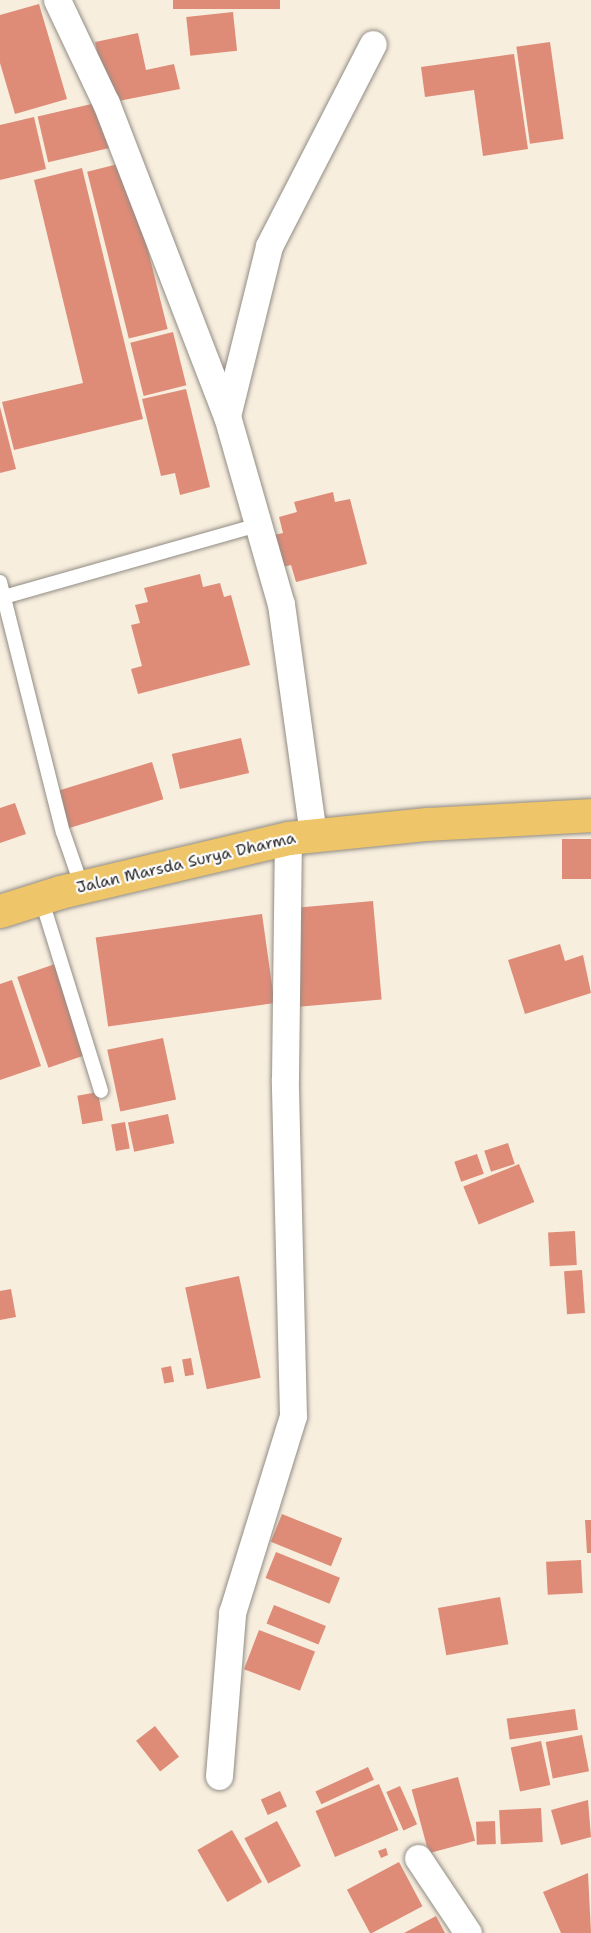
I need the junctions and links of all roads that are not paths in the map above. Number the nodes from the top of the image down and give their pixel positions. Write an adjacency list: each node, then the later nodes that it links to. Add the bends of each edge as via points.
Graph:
1 (57, 0): 3 (street, via 106,103)
2 (373, 44): 3 (street, via 269,246)
3 (227, 417): 4 (street)
4 (258, 525): 6 (lane); 8 (street, via 281,604)
5 (0, 582): 6 (lane)
6 (2, 597): 9 (lane, via 63,832)
7 (591, 815): 8 (highway, Jalan Marsda Surya Dharma, via 428,824)
8 (300, 837): 9 (highway, Jalan Marsda Surya Dharma); 13 (street, via 285,1079 293,1416 232,1613)
9 (82, 887): 10 (highway, Jalan Marsda Surya Dharma)
10 (41, 898): 11 (highway, Jalan Marsda Surya Dharma); 12 (lane)
11 (0, 911)
12 (100, 1091)
13 (219, 1776)
14 (418, 1858): 15 (street)
15 (468, 1933)

